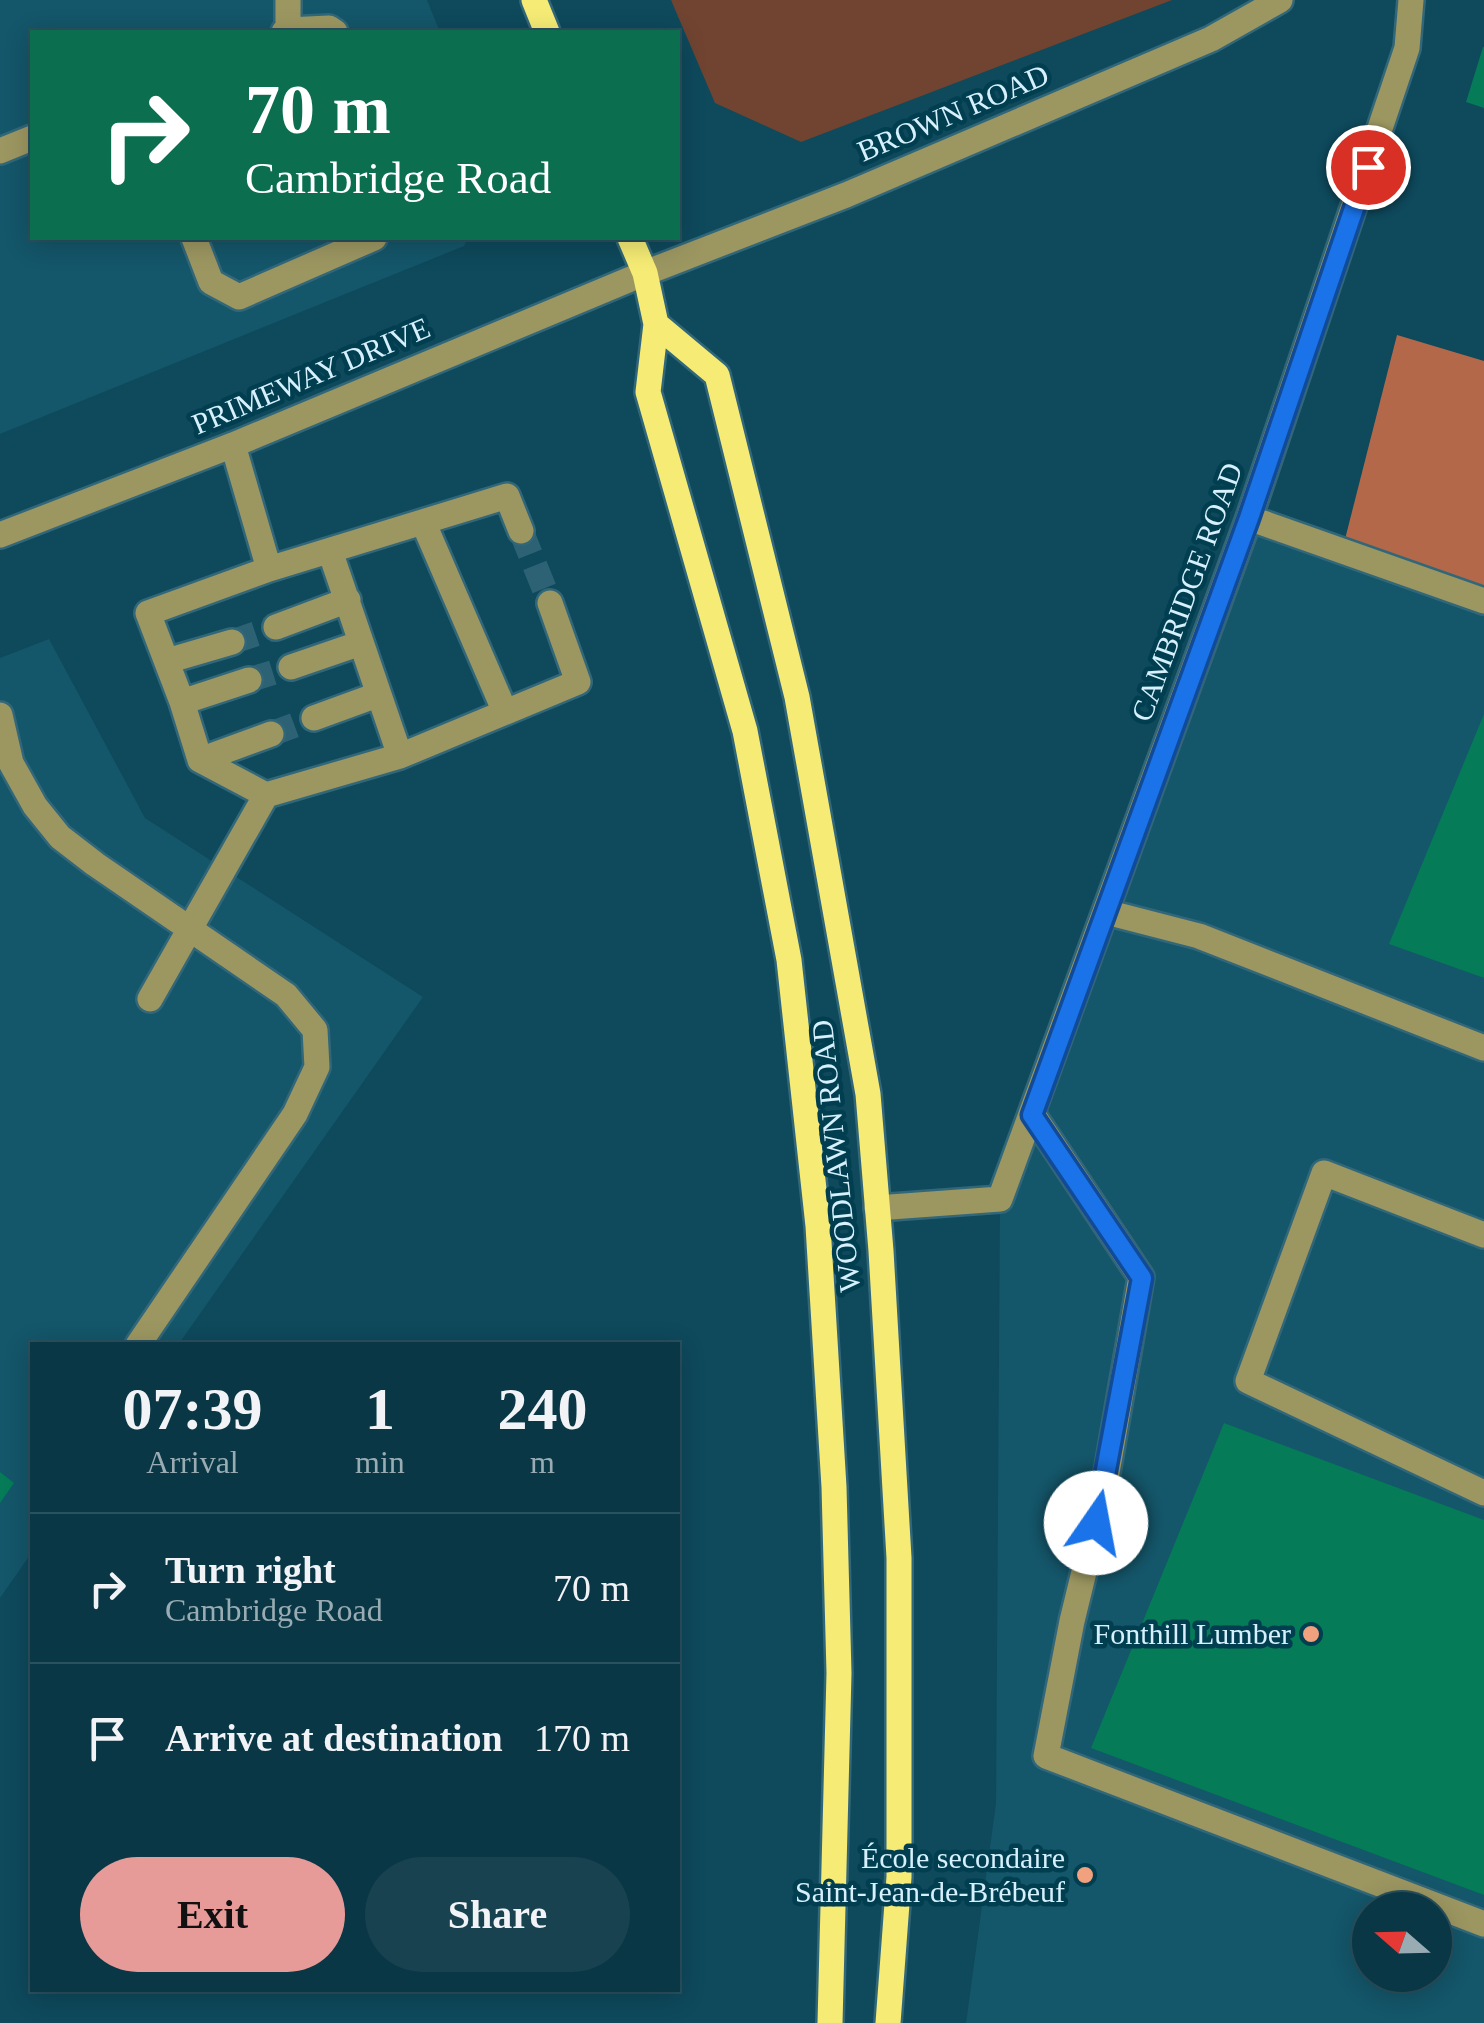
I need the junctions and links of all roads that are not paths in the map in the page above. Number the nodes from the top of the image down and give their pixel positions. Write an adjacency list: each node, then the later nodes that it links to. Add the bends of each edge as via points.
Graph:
1 (288, 0): 5 (street)
2 (534, 0): 8 (main road)
3 (1280, 0): 14 (street, BROWN ROAD, via 1211,39)
4 (1411, 0): 17 (street, CAMBRIDGE ROAD, via 1407,48)
5 (286, 30)
6 (308, 30): 7 (street)
7 (332, 30)
8 (546, 30)
9 (30, 139): 10 (street)
10 (0, 151)
11 (195, 240): 12 (street, via 211,282 239,296)
12 (369, 240)
13 (631, 240): 14 (main road, WOODLAWN ROAD)
14 (645, 273): 15 (main road, WOODLAWN ROAD); 16 (street, PRIMEWAY DRIVE)
15 (656, 324): 46 (main road, WOODLAWN ROAD, via 716,376 740,461 797,698 837,908 868,1094); 51 (main road, WOODLAWN ROAD, via 648,392 744,731 789,960 818,1226 838,1673)
16 (232, 445): 20 (street, PRIMEWAY DRIVE); 22 (street)
17 (1249, 518): 24 (street); 41 (street, CAMBRIDGE ROAD)
18 (424, 524): 19 (street, via 507,496); 21 (street); 34 (street)
19 (521, 531)
20 (0, 535)
21 (330, 551): 22 (street); 23 (street)
22 (270, 568): 29 (street, via 148,614)
23 (348, 600): 26 (street); 28 (street)
24 (1484, 601)
25 (550, 603): 34 (street, via 578,682)
26 (276, 627)
27 (232, 642): 29 (street)
28 (362, 644): 30 (street); 32 (street)
29 (166, 661): 33 (street)
30 (291, 668)
31 (250, 680): 33 (street)
32 (377, 695): 36 (street); 38 (street)
33 (182, 702): 39 (street)
34 (505, 712): 38 (street)
35 (0, 714): 42 (street, via 11,764 60,837)
36 (314, 718)
37 (270, 734): 39 (street)
38 (400, 756): 40 (street)
39 (200, 760): 40 (street)
40 (266, 795): 42 (street)
41 (1106, 912): 44 (street, via 1199,936); 45 (street, CAMBRIDGE ROAD)
42 (191, 931): 43 (street); 48 (street, via 286,994 315,1030 317,1067 295,1114)
43 (150, 999)
44 (1484, 1048)
45 (1032, 1115): 46 (street, CAMBRIDGE ROAD, via 1000,1200); 50 (street, via 1142,1278 1046,1756)
46 (877, 1208): 52 (main road, WOODLAWN ROAD, via 899,1558 899,1877)
47 (1484, 1236): 49 (street, via 1324,1172 1248,1381)
48 (140, 1342)
49 (1484, 1493)
50 (1484, 1924)
51 (830, 2023)
52 (888, 2023)

